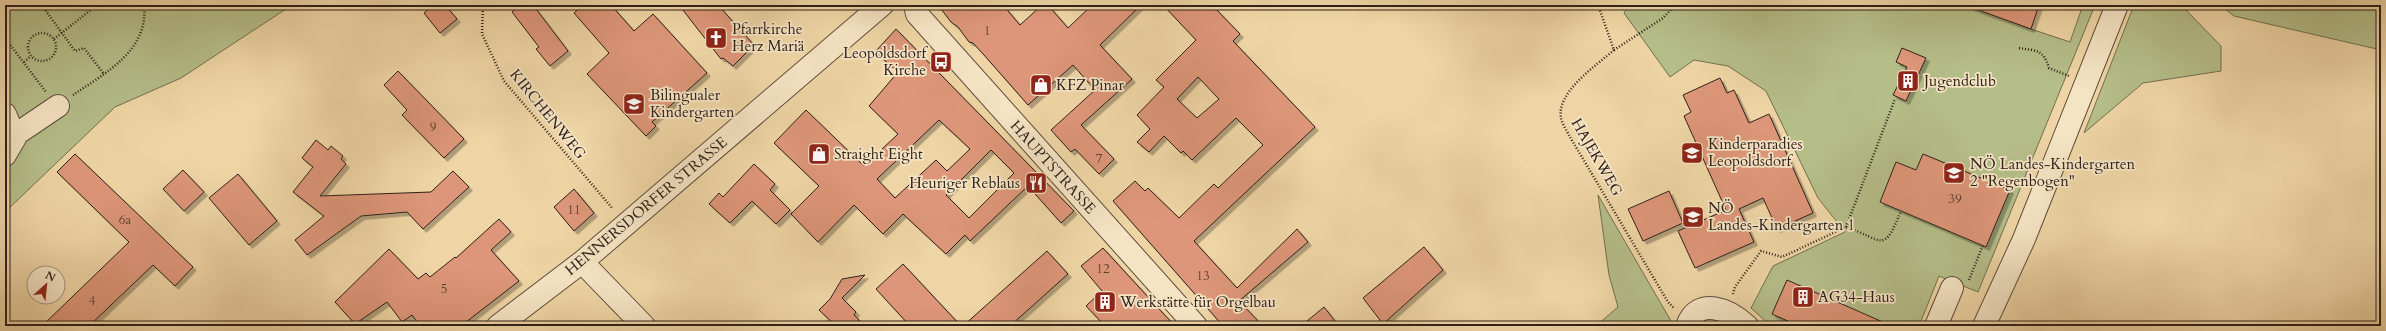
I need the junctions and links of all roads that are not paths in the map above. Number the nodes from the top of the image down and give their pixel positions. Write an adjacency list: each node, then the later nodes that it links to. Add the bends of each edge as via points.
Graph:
1 (882, 5): 7 (street, HENNERSDORFER STRASSE)
2 (915, 5): 13 (street, HAUPTSTRASSE, via 917,14)
3 (2117, 5): 15 (street, via 2024,239)
4 (58, 106): 5 (street, via 21,131)
5 (9, 122): 6 (street, via 15,138)
6 (5, 155)
7 (582, 262): 11 (street, HENNERSDORFER STRASSE); 12 (street)
8 (1959, 288): 14 (street)
9 (1740, 322): 10 (street, via 1710,308 1694,316)
10 (1687, 324)
11 (498, 326)
12 (644, 326)
13 (1196, 326)
14 (1936, 326)
15 (1984, 326)

